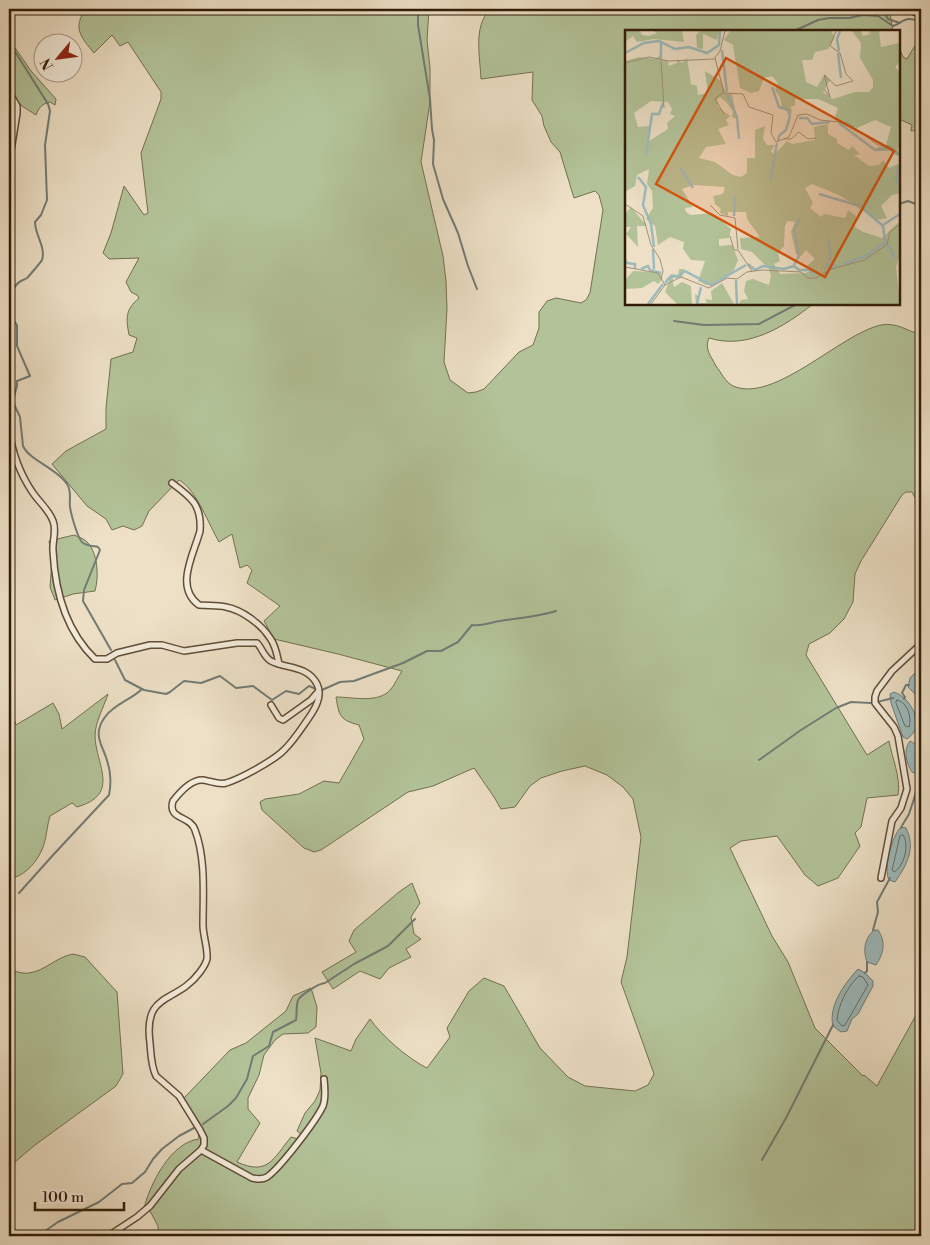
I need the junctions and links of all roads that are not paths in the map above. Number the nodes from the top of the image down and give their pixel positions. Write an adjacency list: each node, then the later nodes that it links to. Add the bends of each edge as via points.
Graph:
1 (908, 9): 2 (street)
2 (921, 14)
3 (9, 92): 4 (street, via 18,113)
4 (9, 163)
5 (9, 185): 6 (street)
6 (9, 193)
7 (9, 429): 10 (street, via 21,472 53,521 53,550 62,609 95,659 107,659 117,653 150,645 184,651 251,642 257,643 268,659)
8 (172, 483): 10 (street, via 194,500 201,523 186,579 190,596 199,606 232,609 253,621 270,638)
9 (921, 644): 13 (street, via 892,671 875,697 875,703 898,736 907,789 892,821)
10 (279, 664): 11 (street, via 309,674)
11 (319, 691): 12 (street, via 312,700 283,720); 15 (street, via 313,712 280,754 226,782 194,782 172,805 174,815 191,823 196,834 203,880 207,959 188,985 155,1006 149,1019 148,1035 156,1076 174,1090 187,1108 204,1138)
12 (272, 705)
13 (881, 878)
14 (324, 1079): 15 (street, via 325,1094 319,1112 307,1131 267,1176 252,1178)
15 (201, 1150): 16 (street, via 179,1169 150,1206)
16 (108, 1236)

